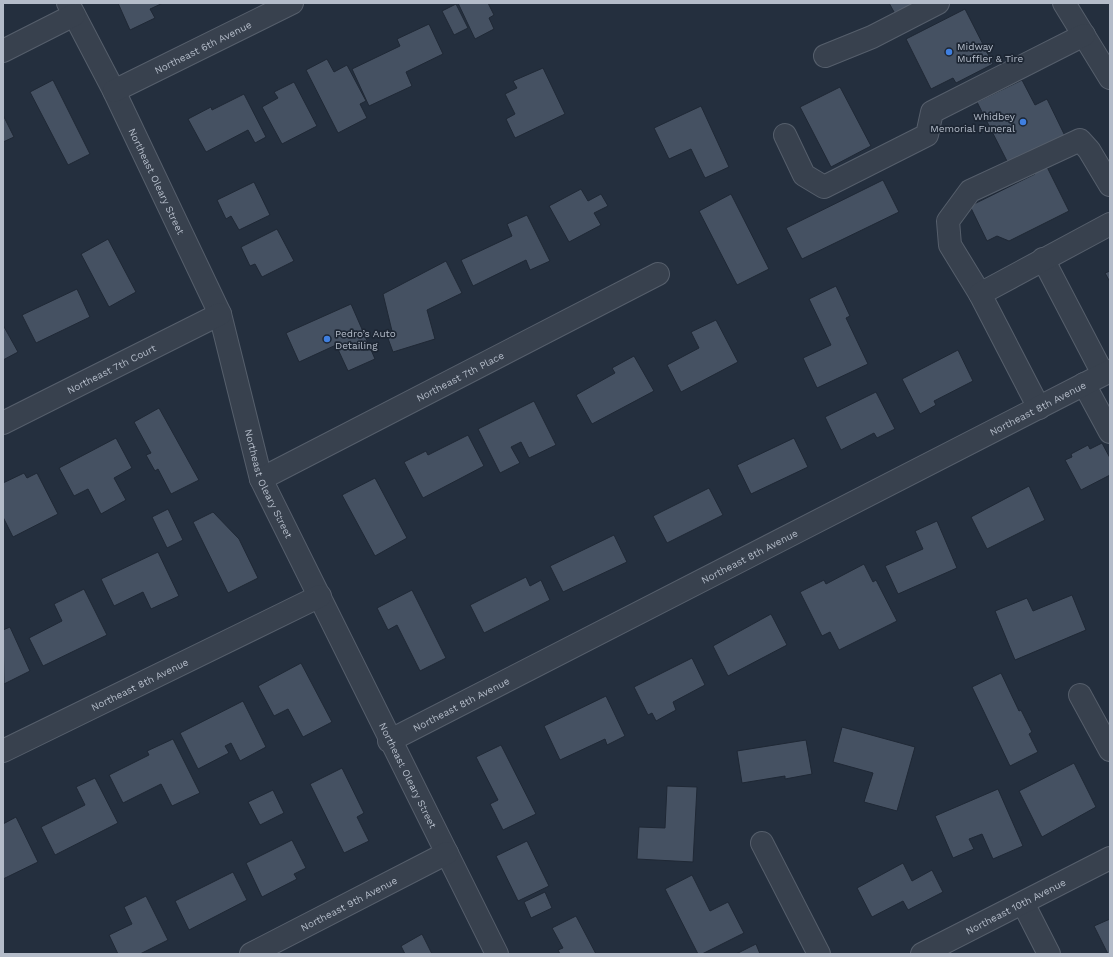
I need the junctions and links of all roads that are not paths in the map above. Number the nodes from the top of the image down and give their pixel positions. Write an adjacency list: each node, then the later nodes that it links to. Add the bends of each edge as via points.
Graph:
1 (292, 3): 9 (street, Northeast 6th Avenue)
2 (938, 3): 7 (street, via 872,38)
3 (1064, 3): 5 (street)
4 (71, 9): 6 (street); 9 (street, Northeast Oleary Street)
5 (1084, 35): 8 (street); 10 (street, via 932,112 927,135 824,187 804,175)
6 (3, 51)
7 (824, 56)
8 (1110, 78)
9 (114, 91): 16 (street, Northeast Oleary Street)
10 (785, 135)
11 (1110, 185): 15 (street, via 1080,140 970,191 948,221 950,245)
12 (1110, 224): 13 (street)
13 (1043, 259): 15 (street); 17 (street)
14 (658, 274): 22 (street, Northeast 7th Place)
15 (980, 294): 19 (street)
16 (220, 314): 20 (street, Northeast 7th Court); 22 (street, Northeast Oleary Street)
17 (1107, 373): 18 (street, Northeast 8th Avenue)
18 (1084, 384): 19 (street, Northeast 8th Avenue); 21 (street)
19 (1039, 408): 25 (street, Northeast 8th Avenue)
20 (3, 423)
21 (1110, 432)
22 (261, 478): 23 (street, Northeast Oleary Street)
23 (320, 596): 25 (street, Northeast Oleary Street); 27 (street, Northeast 8th Avenue)
24 (1080, 696): 26 (street)
25 (389, 741): 29 (street, Northeast Oleary Street)
26 (1110, 750)
27 (3, 751)
28 (762, 843): 34 (street)
29 (447, 853): 32 (street, Northeast 9th Avenue); 33 (street, Northeast Oleary Street)
30 (1110, 858): 31 (street, Northeast 10th Avenue)
31 (1023, 903): 35 (street, Northeast 10th Avenue); 36 (street)
32 (251, 954)
33 (497, 954)
34 (819, 954)
35 (922, 954)
36 (1049, 954)

